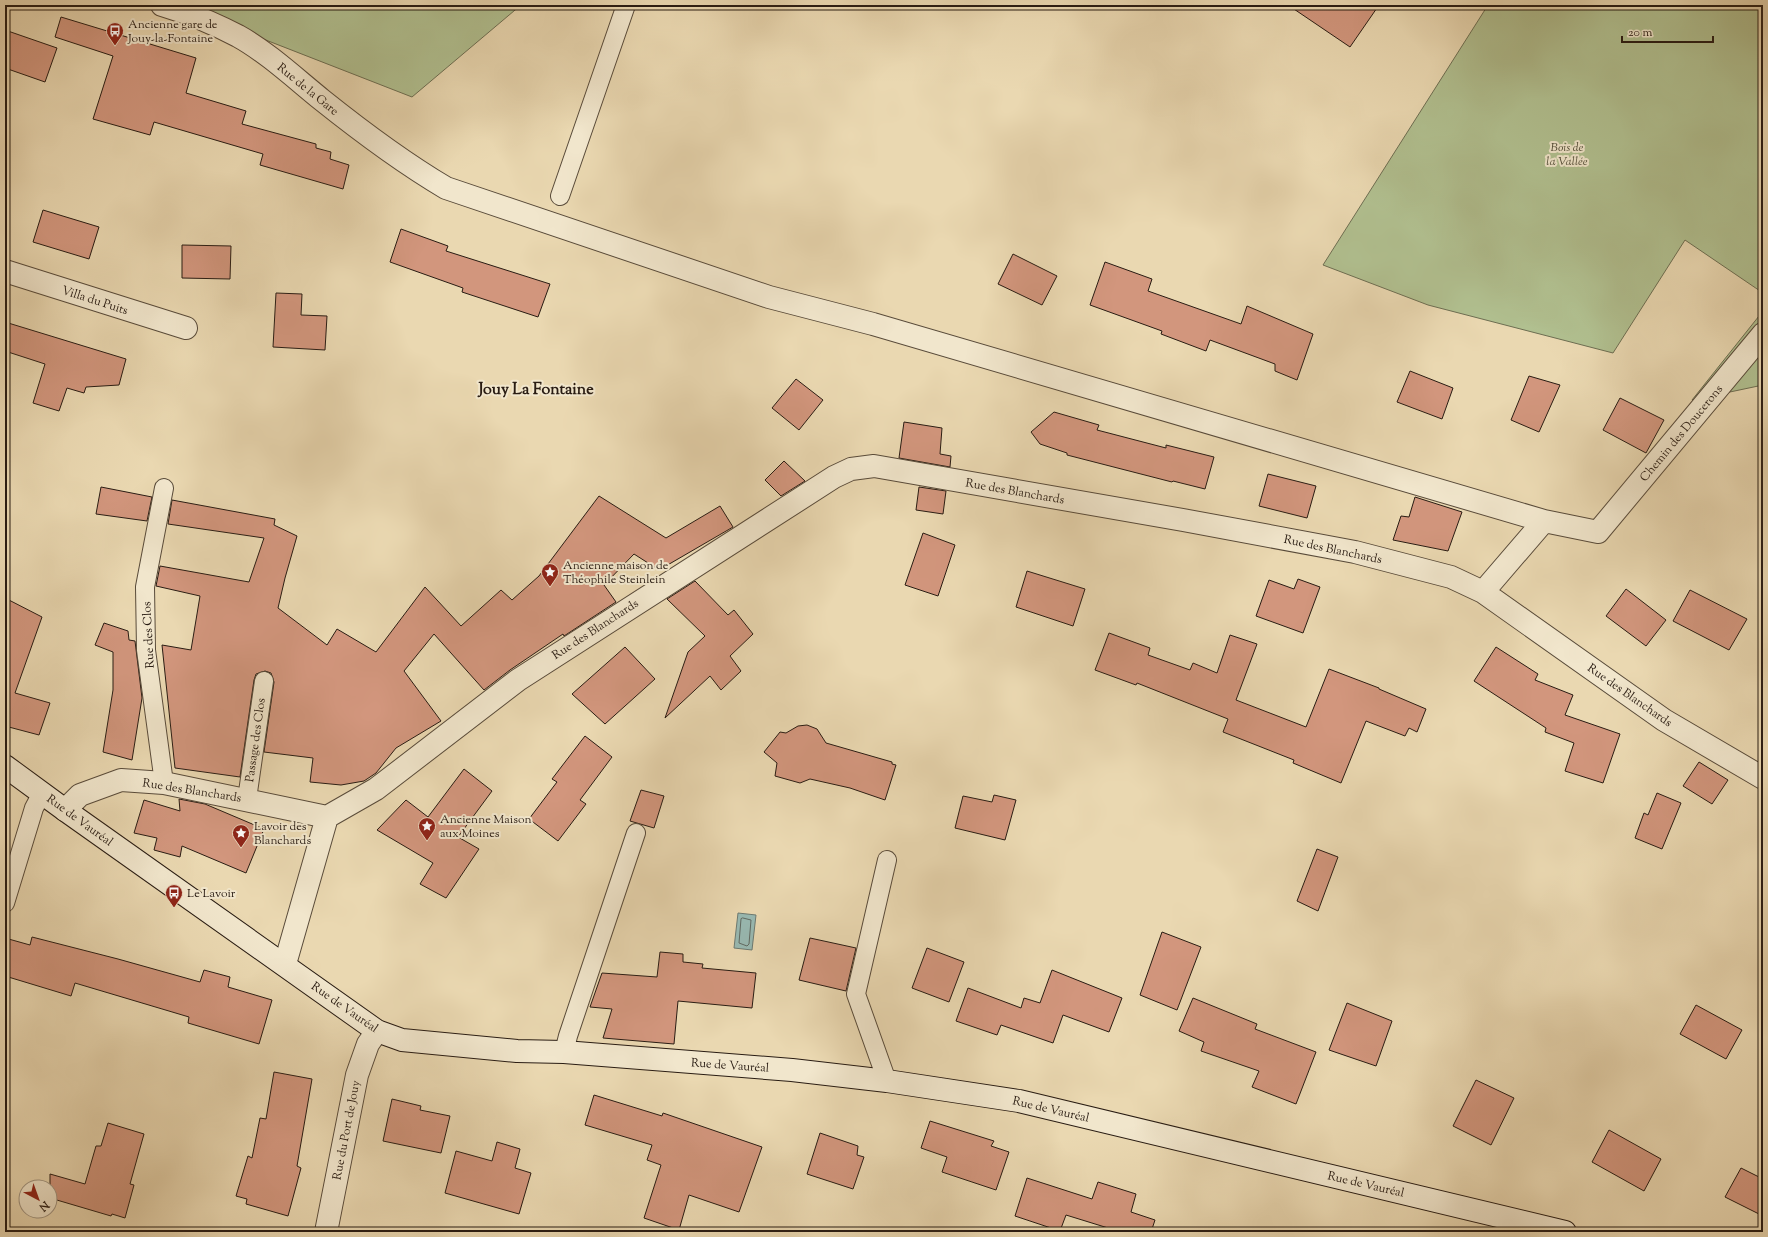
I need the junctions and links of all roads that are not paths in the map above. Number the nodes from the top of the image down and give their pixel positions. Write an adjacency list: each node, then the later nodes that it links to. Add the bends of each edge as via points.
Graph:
1 (162, 5): 8 (street, Rue de la Gare, via 197,16 239,36 282,67 353,126 446,188 769,297 873,324)
2 (626, 5): 3 (lane)
3 (560, 196)
4 (5, 271): 5 (street, Villa du Puits)
5 (186, 328)
6 (1763, 334): 9 (street, Chemin des Doucerons)
7 (164, 488): 14 (lane, Rue des Clos, via 145,587 146,650)
8 (1544, 521): 9 (street, Rue de la Gare); 10 (street)
9 (1598, 532)
10 (1483, 592): 13 (street, Rue des Blanchards, via 1664,720); 18 (street, Rue des Blanchards, via 1451,577 1355,552 874,466 851,469 834,477 518,680 376,789)
11 (264, 681): 16 (lane, Passage des Clos)
12 (5, 766): 15 (street, Rue de Vauréal)
13 (1754, 773)
14 (164, 783): 16 (street, Rue des Blanchards); 17 (street, Rue des Blanchards, via 121,780 80,796)
15 (42, 793): 17 (street, Rue de Vauréal); 21 (lane, via 34,808)
16 (247, 799): 18 (street, Rue des Blanchards)
17 (65, 810): 22 (street, Rue de Vauréal)
18 (327, 817): 22 (street)
19 (636, 833): 24 (lane)
20 (887, 860): 25 (lane, via 856,994)
21 (5, 903)
22 (285, 964): 23 (street, Rue de Vauréal)
23 (377, 1031): 24 (street, Rue de Vauréal, via 402,1040 517,1051); 26 (street, Rue du Port de Jouy, via 368,1044 357,1075)
24 (564, 1052): 25 (street, Rue de Vauréal, via 792,1070)
25 (887, 1082): 27 (street, Rue de Vauréal, via 1019,1101)
26 (326, 1232)
27 (1565, 1232)

